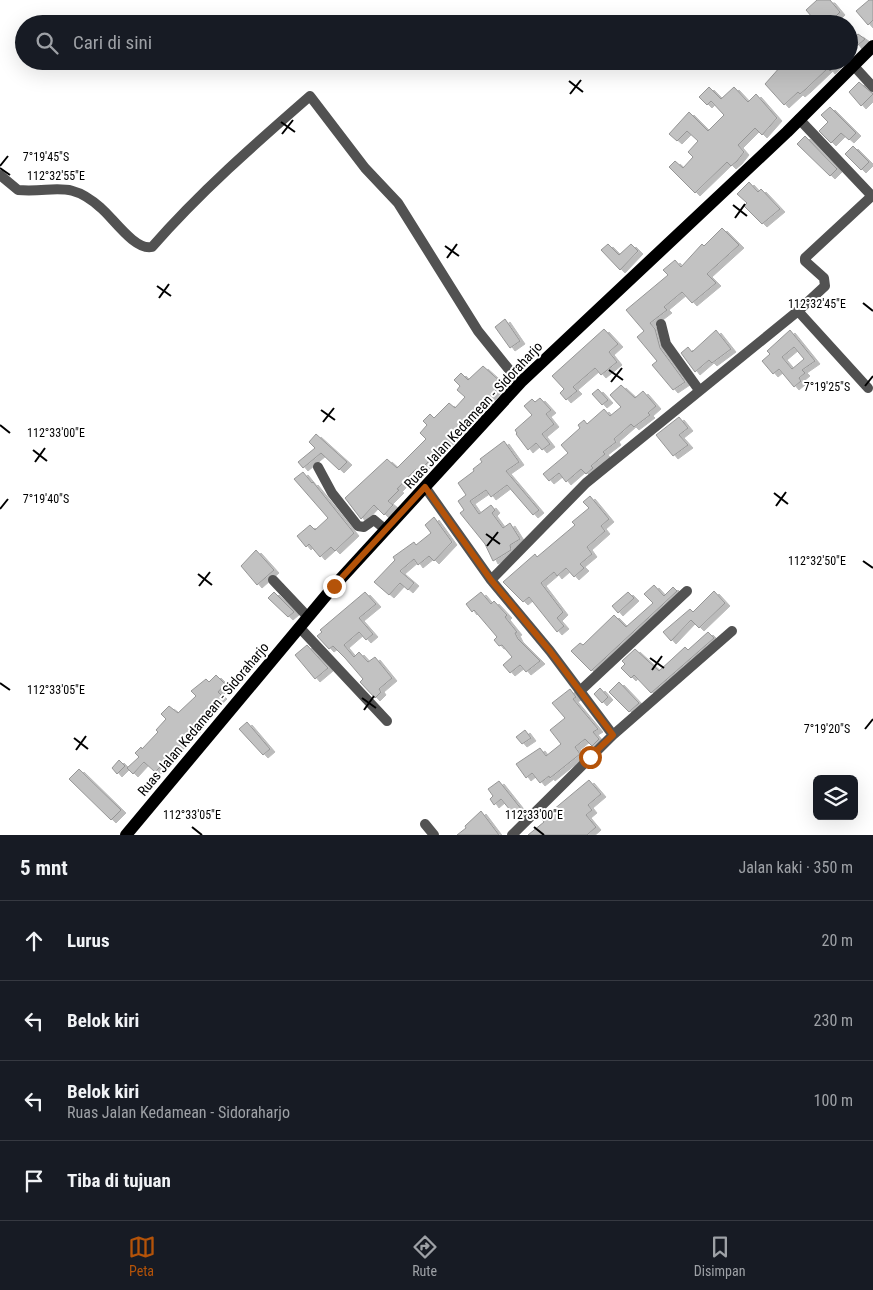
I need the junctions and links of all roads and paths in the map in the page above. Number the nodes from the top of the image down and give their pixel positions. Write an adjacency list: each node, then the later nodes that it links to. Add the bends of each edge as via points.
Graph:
1 (873, 46): 2 (main road, Ruas Jalan Kedamean - Sidoraharjo)
2 (858, 60)
3 (848, 70): 6 (main road, Ruas Jalan Kedamean - Sidoraharjo)
4 (858, 70): 5 (street)
5 (873, 87)
6 (799, 119): 8 (street); 11 (main road, Ruas Jalan Kedamean - Sidoraharjo)
7 (0, 175): 11 (street, via 18,190 68,188 84,194 132,240 152,248 182,213 245,152 310,96 365,168 398,204 478,331)
8 (872, 195): 9 (street, via 805,258 824,278 825,286)
9 (798, 311): 12 (street); 13 (street)
10 (661, 324): 13 (street, via 666,344)
11 (521, 382): 15 (main road, Ruas Jalan Kedamean - Sidoraharjo)
12 (868, 388)
13 (698, 390): 18 (street, via 586,483)
14 (318, 467): 16 (street, via 332,493 358,526 364,527 374,520)
15 (425, 487): 16 (main road, Ruas Jalan Kedamean - Sidoraharjo); 18 (street)
16 (386, 530): 20 (main road, Ruas Jalan Kedamean - Sidoraharjo)
17 (273, 580): 20 (street)
18 (491, 580): 22 (street)
19 (687, 591): 22 (street)
20 (303, 622): 23 (street); 27 (main road, Ruas Jalan Kedamean - Sidoraharjo)
21 (732, 631): 24 (street)
22 (580, 691): 24 (street)
23 (387, 721)
24 (613, 735): 26 (street)
25 (425, 824): 28 (street)
26 (515, 834)
27 (126, 835)
28 (434, 835)

